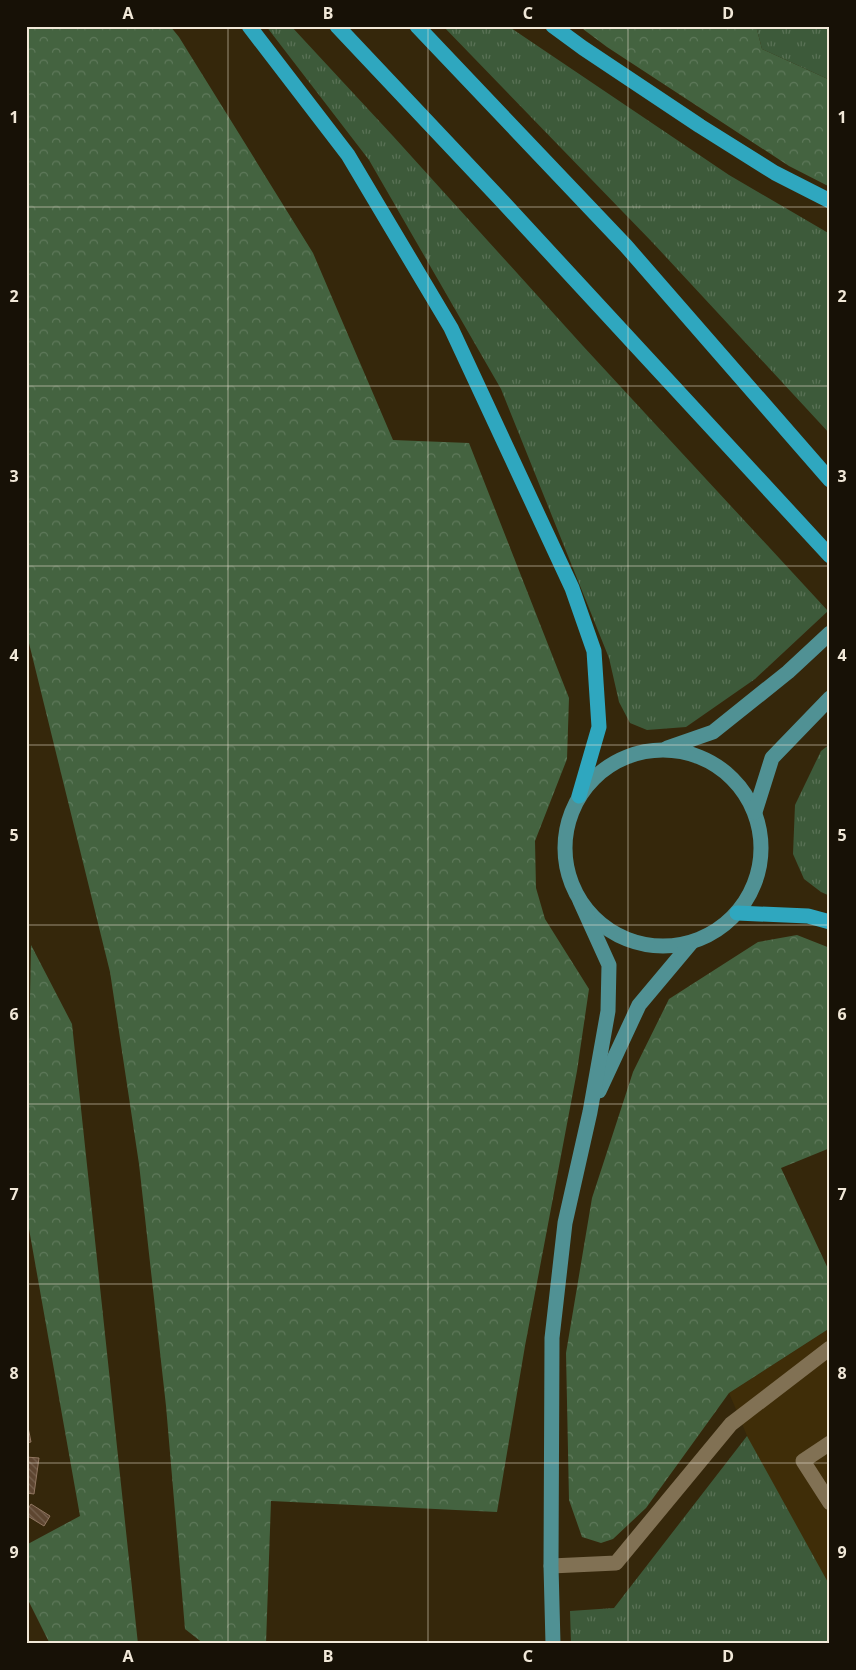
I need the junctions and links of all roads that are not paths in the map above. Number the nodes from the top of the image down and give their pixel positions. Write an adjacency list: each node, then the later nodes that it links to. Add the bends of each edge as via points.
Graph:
1 (249, 26): 11 (highway, via 348,155 451,328 572,588 594,651 599,727)
2 (336, 26): 7 (highway)
3 (418, 26): 6 (highway, via 626,246)
4 (553, 26): 5 (highway, via 590,54 709,131)
5 (830, 201)
6 (830, 480)
7 (830, 556)
8 (830, 633): 10 (main road, via 788,672 713,732)
9 (828, 700): 12 (main road, via 772,758)
10 (663, 750): 11 (main road, via 630,755 601,772); 12 (main road, via 692,754 718,766 740,786)
11 (579, 796): 13 (main road, via 568,822 564,849 569,876)
12 (754, 812): 14 (main road, via 761,838 760,865 752,890)
13 (580, 901): 16 (main road, via 601,925 629,940 660,947); 17 (main road, via 609,965 608,1011)
14 (737, 913): 15 (highway, via 808,916); 16 (main road, via 716,931)
15 (830, 922)
16 (691, 943): 17 (main road, via 639,1005)
17 (590, 1112): 21 (main road, via 565,1223 552,1338)
18 (830, 1348): 21 (street, via 732,1424 616,1563)
19 (830, 1443): 20 (street, via 803,1461)
20 (830, 1503)
21 (551, 1566): 22 (main road)
22 (553, 1644)

